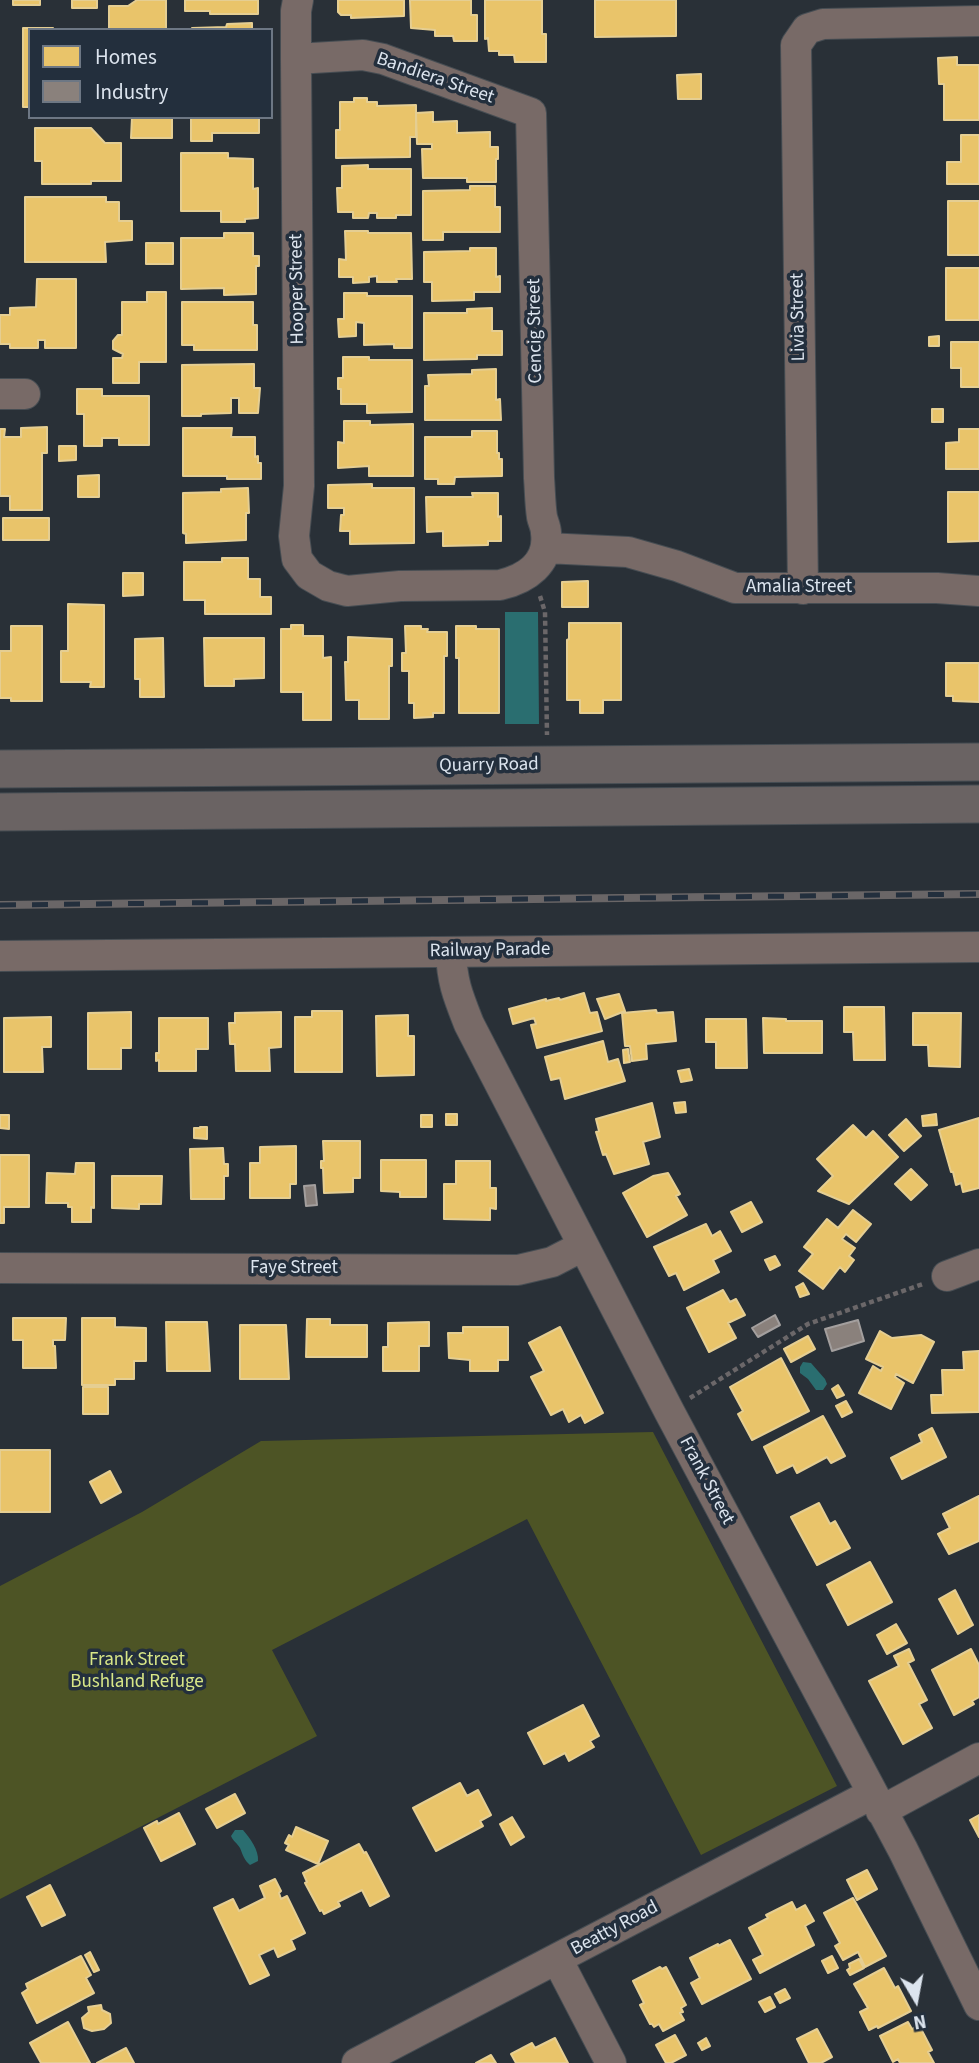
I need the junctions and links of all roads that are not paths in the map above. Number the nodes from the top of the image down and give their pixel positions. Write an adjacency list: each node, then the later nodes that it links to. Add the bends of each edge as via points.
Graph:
1 (298, 0): 3 (street, Hooper Street)
2 (979, 21): 7 (street, Livia Street, via 823,24 807,29 796,45)
3 (296, 59): 4 (street, Bandiera Street, via 363,55 383,59); 6 (street, Hooper Street, via 299,486 294,536 297,559)
4 (531, 113): 5 (street, Cencig Street, via 539,478 546,532)
5 (538, 560): 6 (street, Amalia Street, via 516,581 499,585 347,591); 7 (street, Amalia Street, via 628,552 735,588)
6 (309, 575)
7 (803, 589): 8 (street, Amalia Street)
8 (979, 590)
9 (902, 762): 10 (main road, Quarry Road); 11 (main road, Quarry Road); 12 (main road)
10 (979, 762)
11 (0, 769)
12 (902, 804): 13 (main road); 14 (main road)
13 (979, 804)
14 (0, 812)
15 (979, 947): 16 (street, Railway Parade)
16 (452, 952): 17 (street, Railway Parade); 18 (street, Frank Street, via 455,990 469,1024)
17 (0, 956)
18 (583, 1246): 20 (street, Faye Street, via 552,1262 518,1270); 23 (street, Frank Street)
19 (979, 1264): 21 (street)
20 (0, 1268)
21 (947, 1276)
22 (979, 1758): 23 (street, Beatty Road)
23 (877, 1802): 24 (street, Beatty Road); 25 (street, Frank Street)
24 (557, 1959): 26 (street, Beatty Road); 27 (street)
25 (979, 2005)
26 (357, 2063)
27 (611, 2063)

